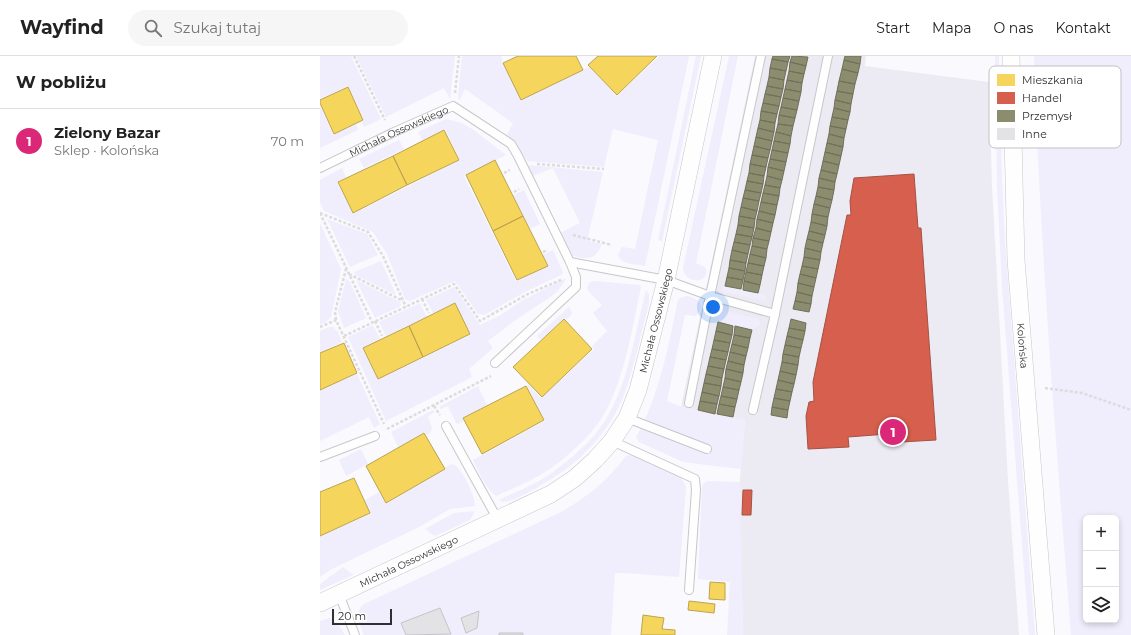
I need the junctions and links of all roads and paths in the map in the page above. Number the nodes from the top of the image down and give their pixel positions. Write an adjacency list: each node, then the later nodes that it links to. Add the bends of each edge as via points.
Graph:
1 (354, 56): 9 (path)
2 (459, 56): 8 (path)
3 (713, 56): 21 (street, Michała Ossowskiego)
4 (761, 56): 22 (lane)
5 (828, 56): 27 (lane)
6 (1011, 56): 7 (street, Kolońska)
7 (1011, 66)
8 (453, 106): 9 (lane, Michała Ossowskiego); 11 (lane, Michała Ossowskiego, via 511,144)
9 (392, 133): 12 (lane, Michała Ossowskiego)
10 (1013, 148): 34 (street, Kolońska, via 1016,260)
11 (521, 162): 13 (path); 15 (lane, Michała Ossowskiego)
12 (320, 168)
13 (604, 169)
14 (320, 213): 18 (path); 24 (path, via 368,232 383,256)
15 (559, 240): 16 (path, via 571,235); 17 (lane, Michała Ossowskiego)
16 (612, 245)
17 (570, 262): 21 (lane); 33 (lane, Michała Ossowskiego, via 576,277 576,287)
18 (346, 268): 19 (path); 28 (path, via 335,312)
19 (349, 274): 24 (path); 29 (path)
20 (566, 274): 23 (path, via 562,279 528,294 480,321 454,284)
21 (666, 280): 22 (lane); 38 (street, Michała Ossowskiego, via 638,390)
22 (710, 296): 27 (lane); 35 (lane)
23 (422, 299): 25 (path); 26 (path)
24 (403, 301): 25 (path)
25 (406, 307): 29 (path)
26 (429, 313)
27 (775, 314): 36 (lane)
28 (336, 320): 30 (path); 31 (path)
29 (373, 322): 31 (path); 32 (path)
30 (320, 327)
31 (344, 336): 33 (path, via 386,430 492,376)
32 (382, 336)
33 (495, 363)
34 (1026, 384): 37 (path, via 1082,393); 49 (street, Kolońska)
35 (689, 403)
36 (754, 410)
37 (1131, 410)
38 (627, 418): 41 (street, Michała Ossowskiego); 42 (lane)
39 (446, 426): 44 (lane)
40 (375, 436): 43 (lane)
41 (612, 440): 44 (street, Michała Ossowskiego, via 575,478 551,494); 45 (lane, via 695,479)
42 (707, 449)
43 (320, 457)
44 (498, 520): 46 (street, Michała Ossowskiego)
45 (689, 590)
46 (338, 594): 47 (street, Michała Ossowskiego); 48 (lane)
47 (320, 603)
48 (355, 635)
49 (1046, 635)

